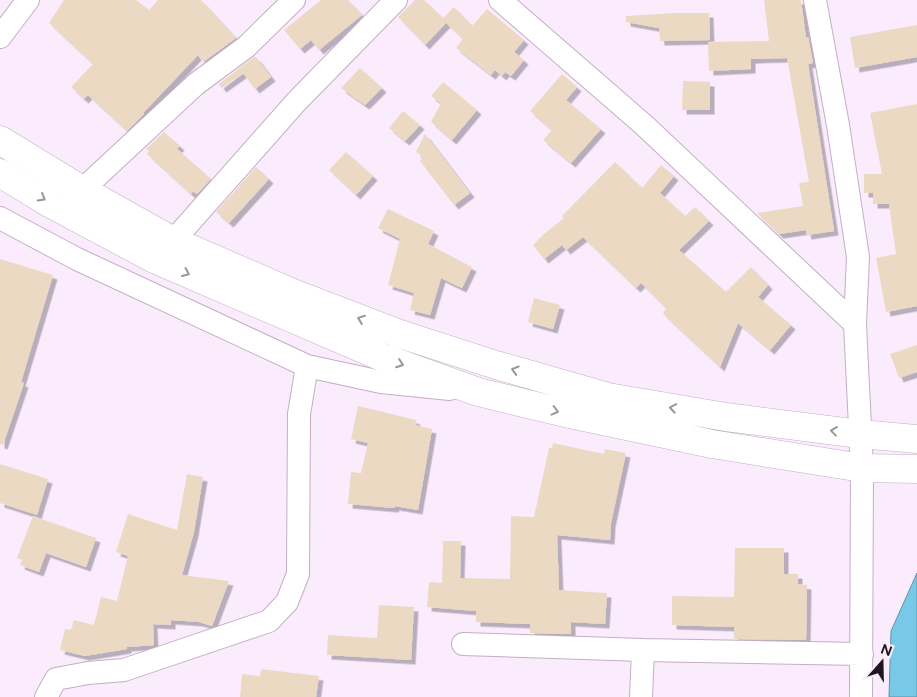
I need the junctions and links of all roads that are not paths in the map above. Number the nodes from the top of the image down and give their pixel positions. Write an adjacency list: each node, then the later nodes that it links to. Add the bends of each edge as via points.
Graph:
1 (28, 0): 6 (street)
2 (294, 0): 9 (street, via 246,47 196,84)
3 (396, 0): 11 (street, via 297,101)
4 (500, 0): 12 (street, via 644,124)
5 (815, 0): 12 (street, via 858,257)
6 (0, 37)
7 (0, 140): 9 (main road)
8 (0, 172): 14 (main road, one-way to 14, via 51,204 154,258 384,358)
9 (82, 190): 11 (main road)
10 (0, 218): 13 (street, via 76,259)
11 (173, 241): 15 (main road, one-way to 11, via 726,417 608,397 400,334)
12 (854, 324): 15 (street)
13 (307, 366): 14 (street, via 381,382); 22 (street, via 299,414 298,574 287,602 269,621 124,670 56,679)
14 (478, 392): 17 (main road, one-way to 17, via 712,444)
15 (860, 434): 16 (main road); 17 (street)
16 (917, 439)
17 (862, 468): 18 (main road); 21 (street)
18 (917, 469)
19 (463, 644): 20 (street)
20 (643, 650): 21 (street); 23 (street)
21 (862, 654): 24 (street)
22 (46, 697)
23 (641, 697)
24 (861, 697)

